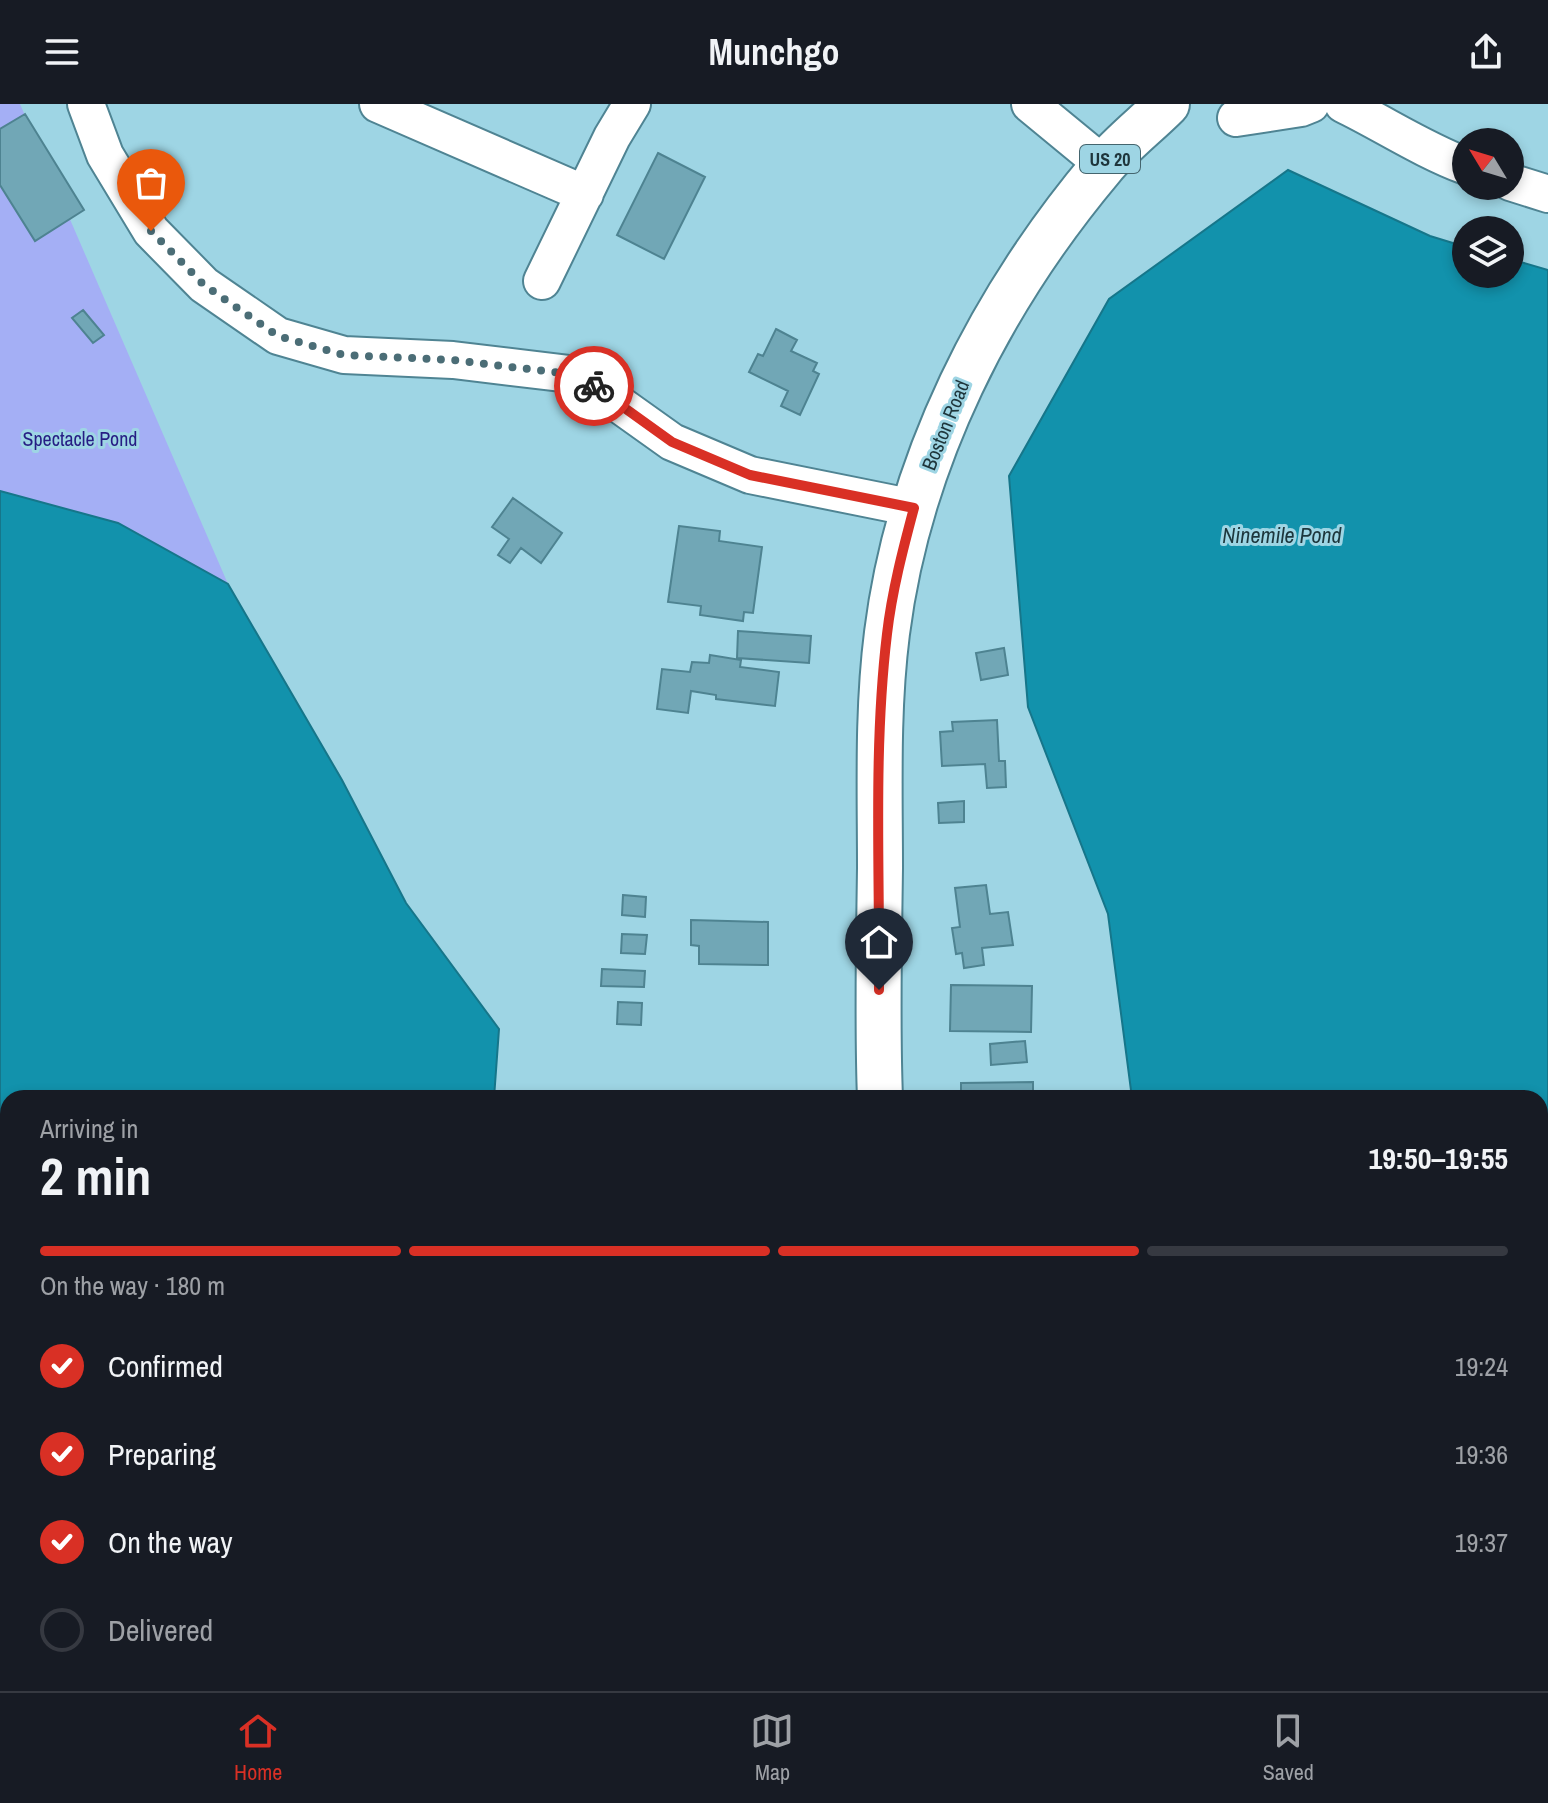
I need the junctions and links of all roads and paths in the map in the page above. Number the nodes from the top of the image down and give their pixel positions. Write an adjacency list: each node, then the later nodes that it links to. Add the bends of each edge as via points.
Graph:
1 (86, 104): 15 (street, via 105,155 151,231 204,285 278,336 344,355 453,360 578,375 672,442 750,475)
2 (378, 104): 12 (street)
3 (632, 104): 12 (street)
4 (1030, 104): 10 (street)
5 (1167, 104): 10 (main road, Boston Road / US 20)
6 (1311, 104): 8 (street)
7 (1343, 104): 9 (street)
8 (1236, 118)
9 (1452, 161)
10 (1104, 165): 15 (main road, Boston Road / US 20, via 1026,267 983,342 946,420)
11 (1524, 186): 13 (street)
12 (585, 194): 14 (street)
13 (1548, 194)
14 (542, 281)
15 (914, 508): 16 (main road, Boston Road / US 20, via 887,632 879,726)
16 (880, 1090)

